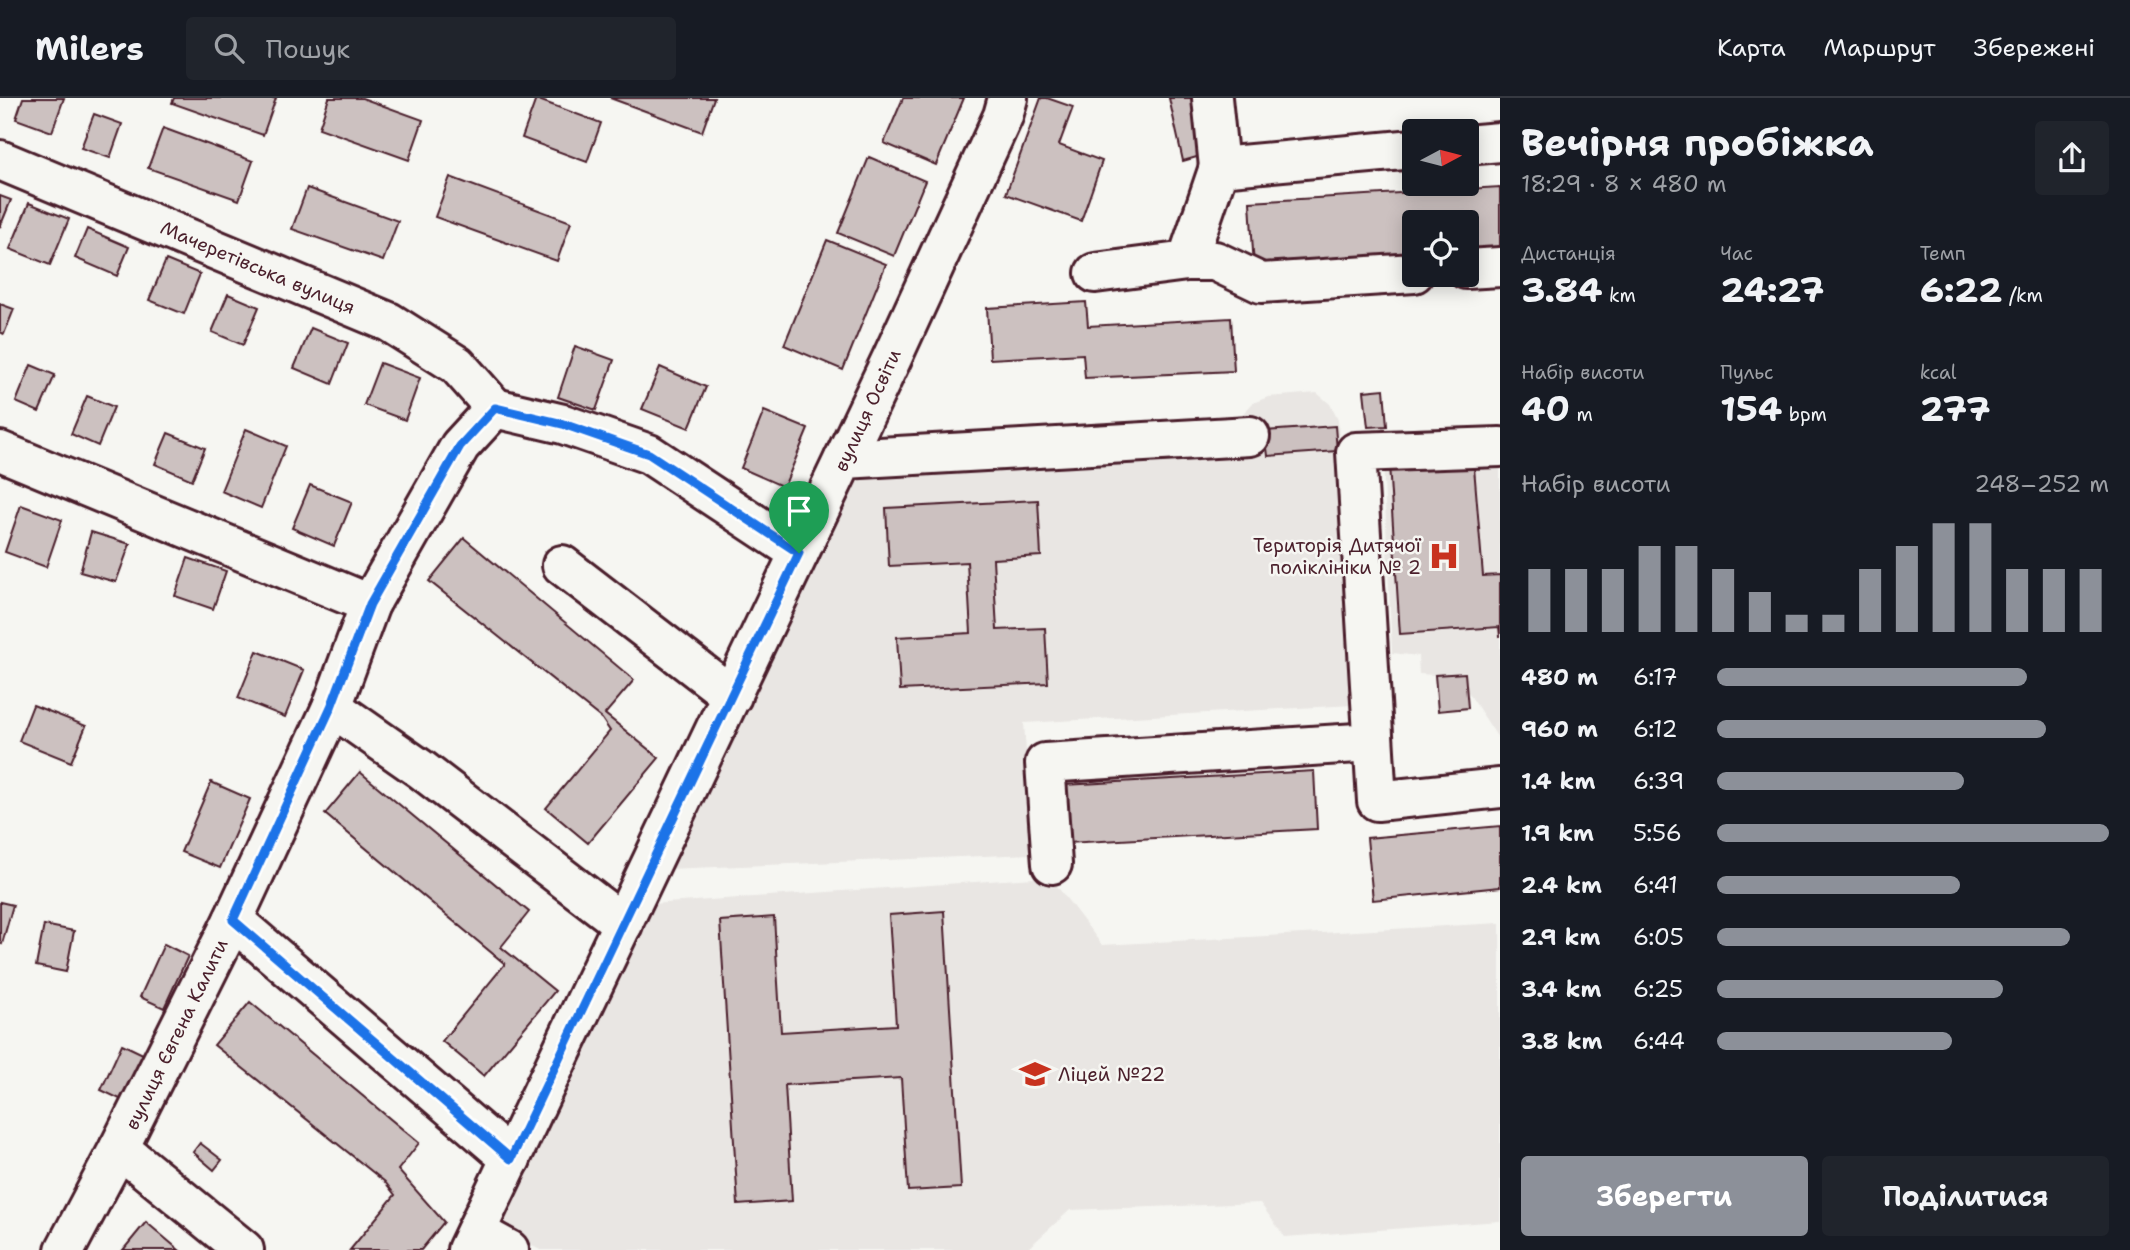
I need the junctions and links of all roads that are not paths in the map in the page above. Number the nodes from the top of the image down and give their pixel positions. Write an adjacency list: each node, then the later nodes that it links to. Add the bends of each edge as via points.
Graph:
1 (1008, 98): 17 (street, вулиця Освіти)
2 (1212, 98): 7 (street)
3 (1500, 142): 4 (street)
4 (1479, 144)
5 (1402, 150): 7 (street)
6 (0, 160): 13 (street, Мачеретівська вулиця, via 389,322 457,365)
7 (1219, 167): 8 (street)
8 (1187, 261): 11 (street); 12 (street, via 1215,261 1261,283)
9 (1500, 267): 10 (street)
10 (1479, 268)
11 (1095, 273)
12 (1402, 274)
13 (495, 408): 18 (street, via 563,424 649,454); 20 (street, вулиця Євгена Калити, via 460,446)
14 (1250, 436): 17 (street)
15 (1500, 447): 23 (street, via 1356,452)
16 (0, 451): 20 (street)
17 (844, 458): 18 (street, вулиця Освіти)
18 (799, 553): 21 (street, вулиця Освіти)
19 (562, 565): 21 (street)
20 (370, 604): 22 (street, вулиця Євгена Калити)
21 (732, 696): 27 (street, вулиця Освіти)
22 (331, 707): 26 (street, вулиця Євгена Калити); 27 (street, via 422,770)
23 (1373, 741): 24 (street, via 1377,801); 25 (street, via 1045,763)
24 (1500, 788)
25 (1052, 863)
26 (233, 920): 28 (street, вулиця Євгена Калити); 29 (street)
27 (623, 924): 29 (street, вулиця Освіти)
28 (119, 1148): 31 (street, вулиця Євгена Калити); 32 (street)
29 (511, 1159): 30 (street, вулиця Освіти)
30 (472, 1241): 33 (street)
31 (65, 1250)
32 (244, 1250)
33 (509, 1250)

